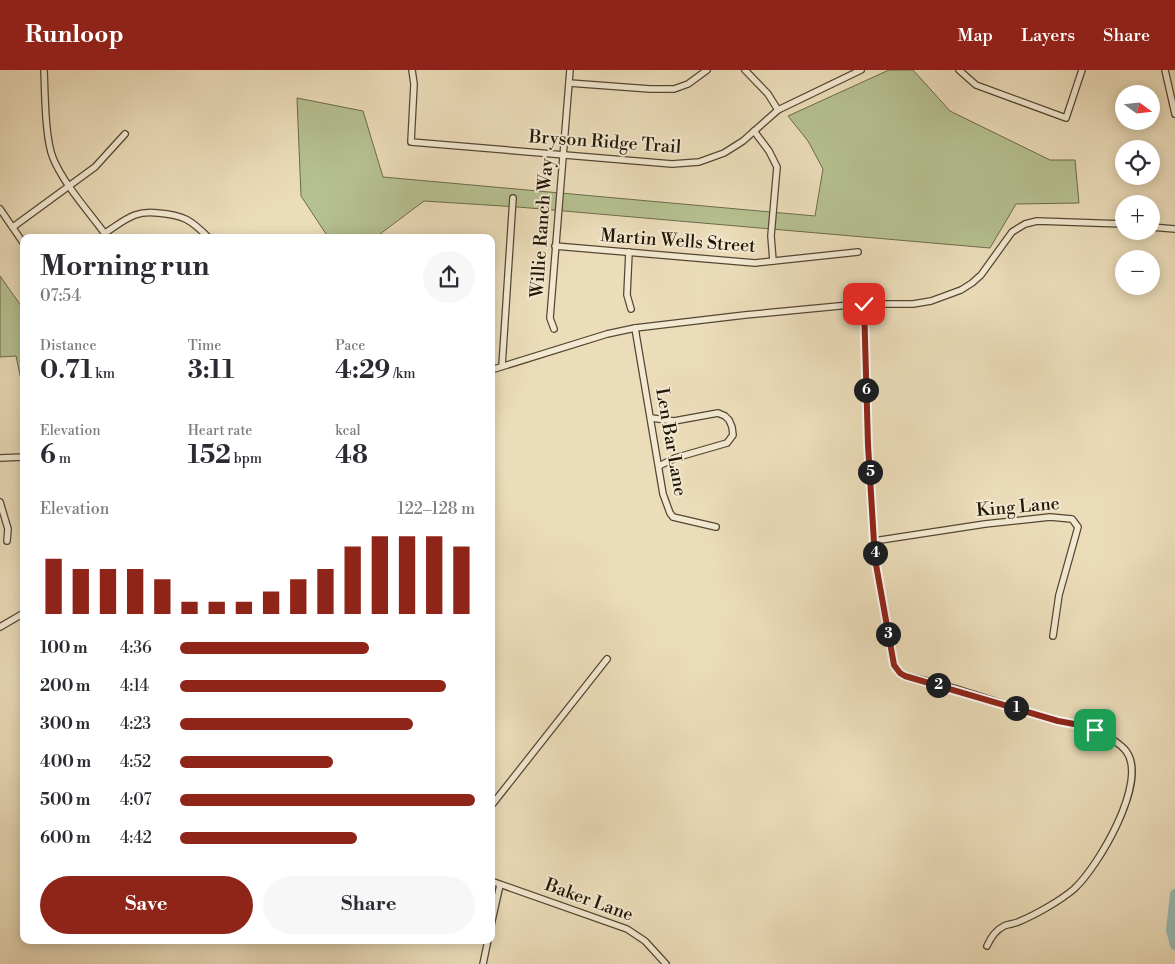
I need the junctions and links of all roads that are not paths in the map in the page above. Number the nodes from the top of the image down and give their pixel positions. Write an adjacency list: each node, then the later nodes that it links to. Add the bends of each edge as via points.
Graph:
1 (44, 70): 16 (street, via 49,143 53,158)
2 (412, 70): 15 (street, Bryson Ridge Trail, via 411,142)
3 (570, 70): 10 (street, Willie Ranch Way)
4 (707, 70): 10 (street, via 688,84 674,89)
5 (745, 70): 11 (street)
6 (861, 70): 11 (street, Bryson Ridge Trail)
7 (959, 70): 8 (street, via 976,85 1066,118)
8 (1082, 70)
9 (1165, 70): 12 (street)
10 (569, 83): 15 (street, Willie Ranch Way)
11 (778, 110): 13 (street, Bryson Ridge Trail)
12 (1175, 114)
13 (754, 131): 15 (street, Bryson Ridge Trail, via 724,153 699,162 672,164); 30 (street, via 777,167 771,236)
14 (124, 134): 16 (street, via 95,167)
15 (563, 155): 27 (street, Willie Ranch Way)
16 (70, 186): 20 (street); 23 (street)
17 (513, 198): 35 (street)
18 (0, 209): 20 (street)
19 (1115, 224): 31 (street, via 1030,222 1012,232 981,275 961,290 922,303)
20 (12, 227): 26 (street)
21 (1160, 228): 22 (street)
22 (1175, 229)
23 (106, 234)
24 (108, 234): 25 (street, via 133,216 146,212 183,216)
25 (205, 234)
26 (20, 238)
27 (555, 246): 28 (street, Martin Wells Street); 33 (street, Willie Ranch Way, via 550,318)
28 (629, 252): 30 (street, Martin Wells Street, via 755,263); 32 (street, via 627,295)
29 (858, 252): 30 (street, Martin Wells Street)
30 (774, 261)
31 (864, 304): 34 (street); 44 (street)
32 (631, 309)
33 (554, 328)
34 (635, 328): 35 (street); 37 (street, Len Bar Lane)
35 (502, 366): 36 (street)
36 (495, 369)
37 (651, 418): 40 (street, Len Bar Lane); 40 (street, via 674,421 718,413 725,416 732,427 733,435 727,443)
38 (20, 456): 39 (street)
39 (0, 458)
40 (659, 466): 42 (street, Len Bar Lane, via 670,513 678,519)
41 (0, 502): 43 (street, via 8,529)
42 (716, 527)
43 (7, 541)
44 (874, 541): 47 (street, King Lane, via 979,524 1072,518 1078,527 1059,595); 54 (street, via 893,663 900,673 1090,728 1119,744 1132,762 1132,777 1123,811 1112,836 1086,874 1074,889 1058,900 1018,922 1003,926)
45 (20, 615): 46 (street)
46 (0, 627)
47 (1053, 636)
48 (607, 659): 49 (street)
49 (495, 801)
50 (495, 883): 51 (street, Baker Lane)
51 (500, 885): 52 (street); 56 (street, Baker Lane, via 627,929 645,941)
52 (495, 907)
53 (487, 944): 55 (street)
54 (988, 946)
55 (483, 964)
56 (666, 964)

